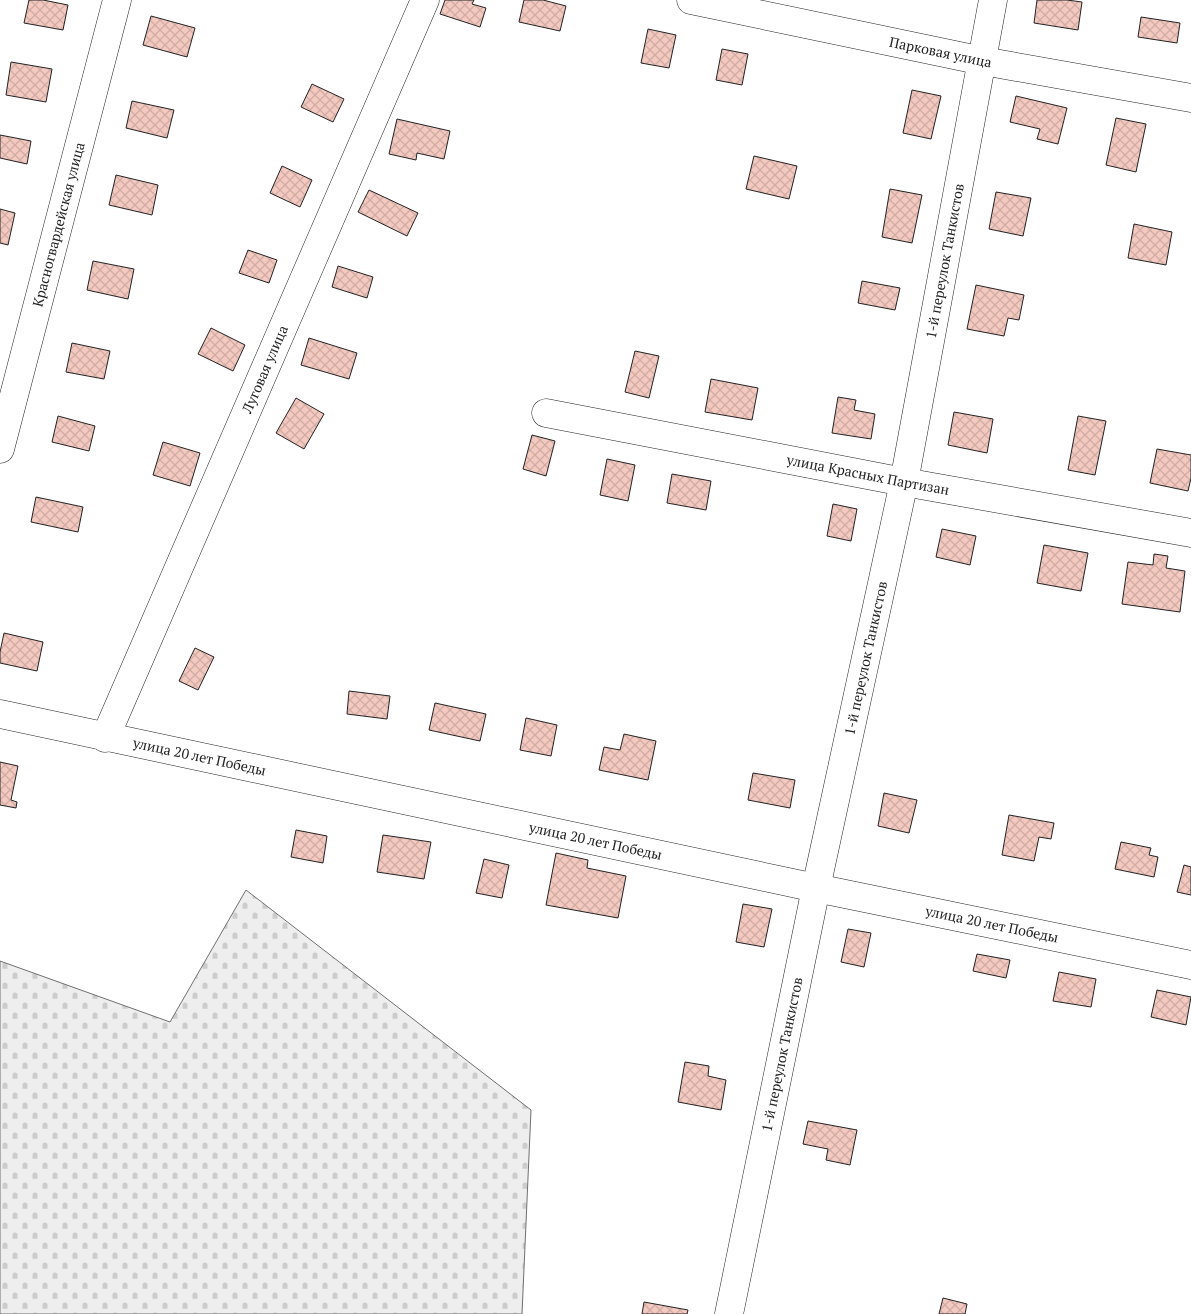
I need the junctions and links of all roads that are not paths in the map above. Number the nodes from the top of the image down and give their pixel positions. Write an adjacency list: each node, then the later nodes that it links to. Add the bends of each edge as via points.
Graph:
1 (116, 0): 8 (street, Красногвардейская улица)
2 (425, 0): 12 (street, Луговая улица)
3 (691, 0): 5 (street, Парковая улица)
4 (993, 0): 5 (street, 1-й переулок Танкистов)
5 (983, 61): 6 (street, Парковая улица); 9 (street, 1-й переулок Танкистов)
6 (1191, 98)
7 (546, 413): 9 (street, улица Красных Партизан)
8 (0, 449)
9 (904, 482): 10 (street, улица Красных Партизан); 13 (street, 1-й переулок Танкистов)
10 (1191, 534)
11 (0, 714): 12 (street, улица 20 лет Победы)
12 (105, 738): 13 (street, улица 20 лет Победы)
13 (816, 888): 14 (street, улица 20 лет Победы); 15 (street, 1-й переулок Танкистов)
14 (1191, 965)
15 (729, 1314)

